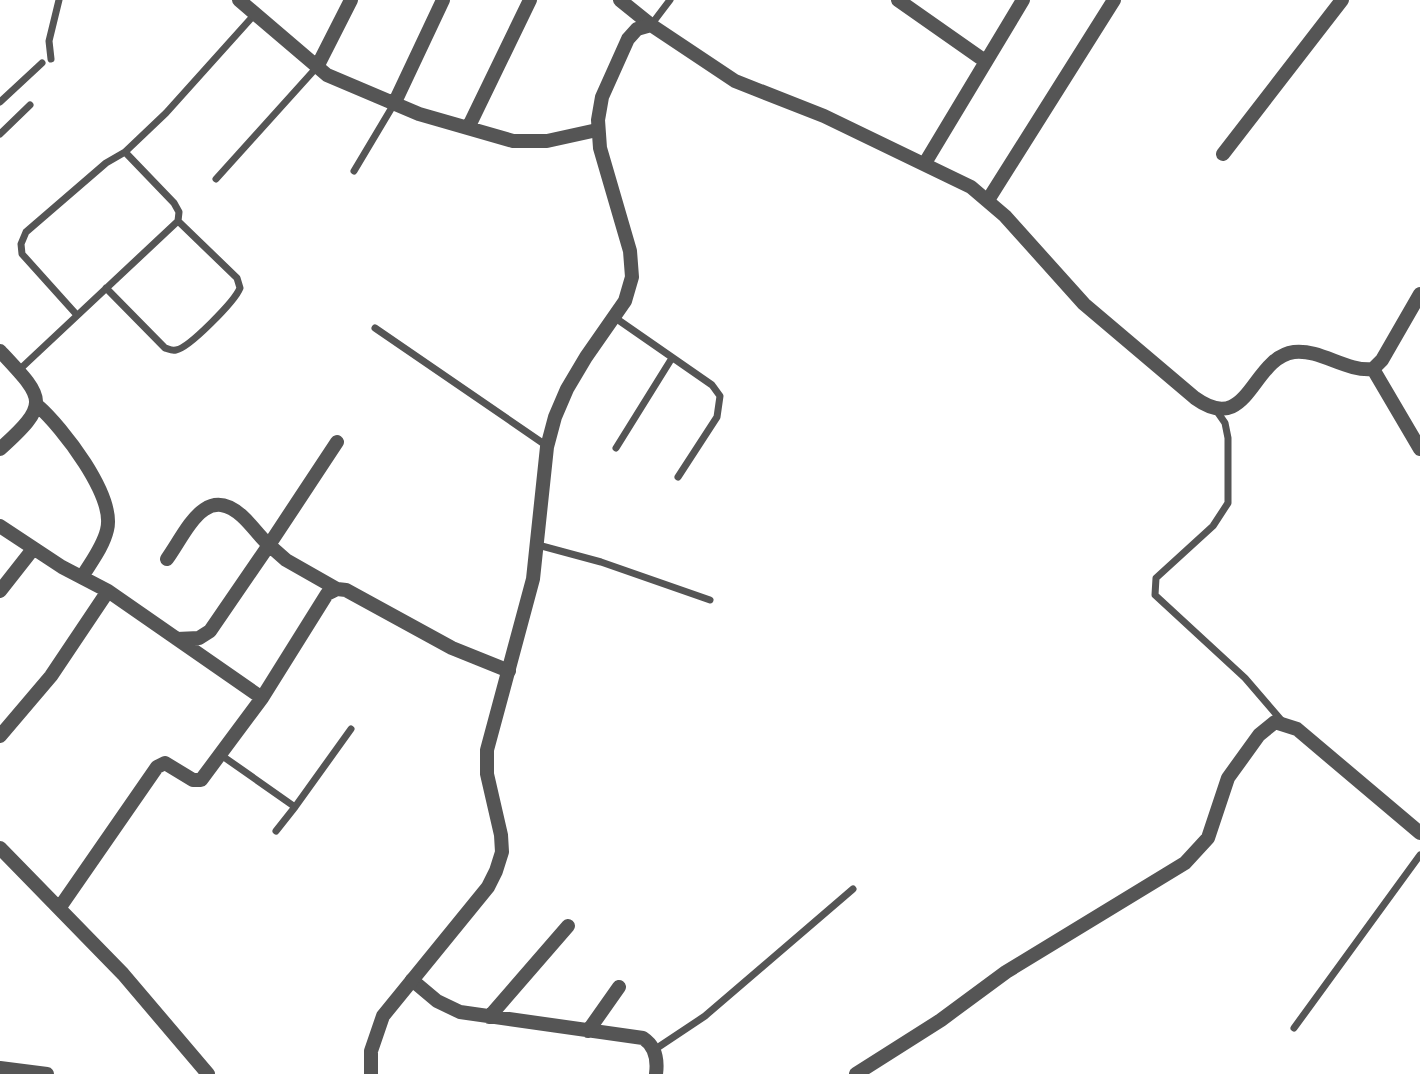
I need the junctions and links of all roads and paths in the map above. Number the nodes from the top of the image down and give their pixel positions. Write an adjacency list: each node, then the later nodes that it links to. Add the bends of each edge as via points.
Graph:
1 (59, 0): 14 (lane, via 49,41)
2 (239, 0): 12 (street)
3 (351, 0): 17 (street)
4 (443, 0): 19 (street)
5 (530, 0): 21 (street)
6 (620, 0): 13 (street)
7 (670, 0): 13 (lane)
8 (898, 0): 15 (street)
9 (1023, 0): 15 (street)
10 (1114, 0): 29 (street)
11 (1342, 0): 25 (street)
12 (256, 14): 17 (street); 24 (lane)
13 (651, 25): 22 (street, via 637,29 620,54 602,97); 26 (street, via 736,81)
14 (51, 59)
15 (985, 61): 26 (street)
16 (42, 62): 18 (lane)
17 (317, 67): 19 (street); 28 (lane)
18 (0, 102)
19 (394, 104): 21 (street); 27 (lane)
20 (30, 105): 23 (lane)
21 (468, 128): 22 (street, via 513,141 547,141)
22 (597, 130): 34 (street, via 630,251 632,277)
23 (0, 134)
24 (125, 152): 30 (lane, via 174,203); 33 (lane, via 26,232 21,244 29,264)
25 (1223, 154)
26 (925, 163): 29 (street)
27 (354, 171)
28 (216, 179)
29 (988, 200): 41 (street, via 1084,304 1195,398)
30 (178, 221): 31 (lane); 31 (lane, via 237,278 240,288 229,305 183,348 165,348)
31 (106, 288): 33 (lane)
32 (1420, 294): 38 (street)
33 (76, 314): 39 (lane)
34 (614, 317): 37 (lane); 43 (street, via 567,389)
35 (375, 328): 43 (lane)
36 (0, 351): 39 (street)
37 (672, 358): 44 (lane); 47 (lane, via 712,385 721,406)
38 (1373, 369): 41 (street, via 1308,353 1288,354 1269,366 1238,404); 46 (street)
39 (18, 371): 40 (street, via 36,395)
40 (38, 406): 45 (street, via 33,417); 53 (street, via 60,425 79,453 107,508 108,527)
41 (1216, 410): 61 (lane, via 1228,439 1228,503 1213,526 1156,578 1153,588)
42 (337, 442): 49 (street)
43 (547, 447): 50 (street)
44 (616, 448)
45 (0, 449)
46 (1420, 449)
47 (678, 477)
48 (0, 526): 51 (street)
49 (269, 545): 52 (street, via 229,506 212,504 202,510); 54 (street); 58 (street, via 210,631 199,638)
50 (538, 545): 57 (lane); 59 (street)
51 (33, 549): 53 (street); 55 (street)
52 (167, 559)
53 (82, 578): 56 (street)
54 (337, 589): 59 (street, via 452,648); 60 (street, via 327,594)
55 (0, 591)
56 (108, 592): 58 (street); 63 (street, via 51,676)
57 (710, 600)
58 (177, 639): 60 (street)
59 (509, 671): 73 (street, via 487,750 486,774 502,852 488,887)
60 (262, 698): 64 (street)
61 (1285, 723): 67 (street); 84 (street, via 1266,727 1236,767 1221,793 1208,838 1185,863 1006,972)
62 (351, 729): 65 (lane)
63 (0, 736)
64 (221, 755): 65 (lane); 71 (street, via 201,780 193,780 171,764 156,767)
65 (295, 807): 66 (lane)
66 (276, 831)
67 (1420, 833)
68 (0, 848): 71 (street)
69 (1420, 855): 76 (lane)
70 (853, 888): 78 (lane, via 705,1016)
71 (60, 907): 81 (street)
72 (568, 926): 75 (street)
73 (412, 980): 75 (street, via 437,1001 460,1012); 82 (street, via 383,1016 371,1051)
74 (620, 987): 77 (street)
75 (489, 1017): 77 (street)
76 (1294, 1028)
77 (588, 1031): 78 (street, via 631,1035 651,1043)
78 (654, 1050): 83 (street)
79 (0, 1068): 80 (street)
80 (47, 1074)
81 (208, 1074)
82 (371, 1074)
83 (656, 1074)
84 (856, 1074)

